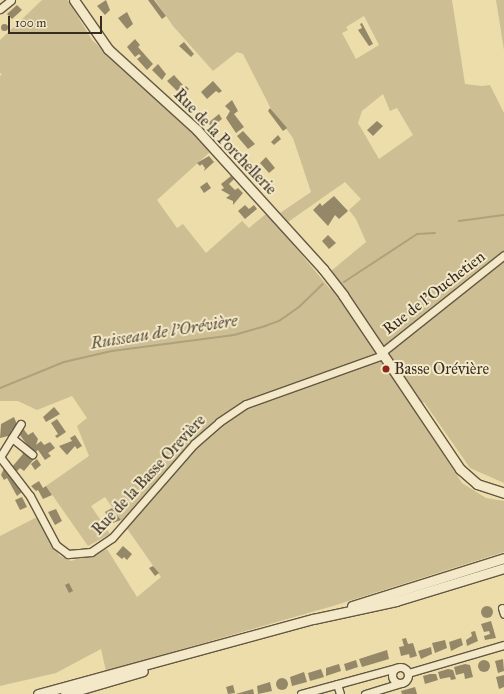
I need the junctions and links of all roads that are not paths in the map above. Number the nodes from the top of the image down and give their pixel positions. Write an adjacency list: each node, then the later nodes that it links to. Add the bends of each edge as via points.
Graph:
1 (11, 0): 3 (street)
2 (74, 0): 5 (main road, Rue de la Porchellerie, via 111,52 197,130 338,288)
3 (0, 9)
4 (504, 255): 5 (street, Rue de l'Ouchetien)
5 (382, 354): 9 (street, Rue de la Basse Orevière, via 246,404 218,422 194,444 112,538 91,552 68,554 56,545 30,496); 10 (main road, Rue de la Porchellerie, via 463,472 482,486)
6 (21, 424): 7 (street, Rue de la Basse Orevière)
7 (12, 438): 8 (street); 9 (street, Rue de la Basse Orevière)
8 (32, 454)
9 (0, 457)
10 (504, 493)
11 (504, 558): 13 (main road)
12 (504, 568): 13 (main road, via 396,601)
13 (313, 619): 14 (main road)
14 (219, 644): 20 (main road); 21 (main road, via 190,658)
15 (504, 645): 17 (street)
16 (396, 668): 17 (street, via 403,668); 18 (street, via 393,678); 19 (street)
17 (408, 672): 18 (street, via 407,679)
18 (401, 683): 24 (street)
19 (338, 684): 22 (street); 23 (street)
20 (38, 694)
21 (65, 694)
22 (301, 694)
23 (340, 694)
24 (365, 694)

